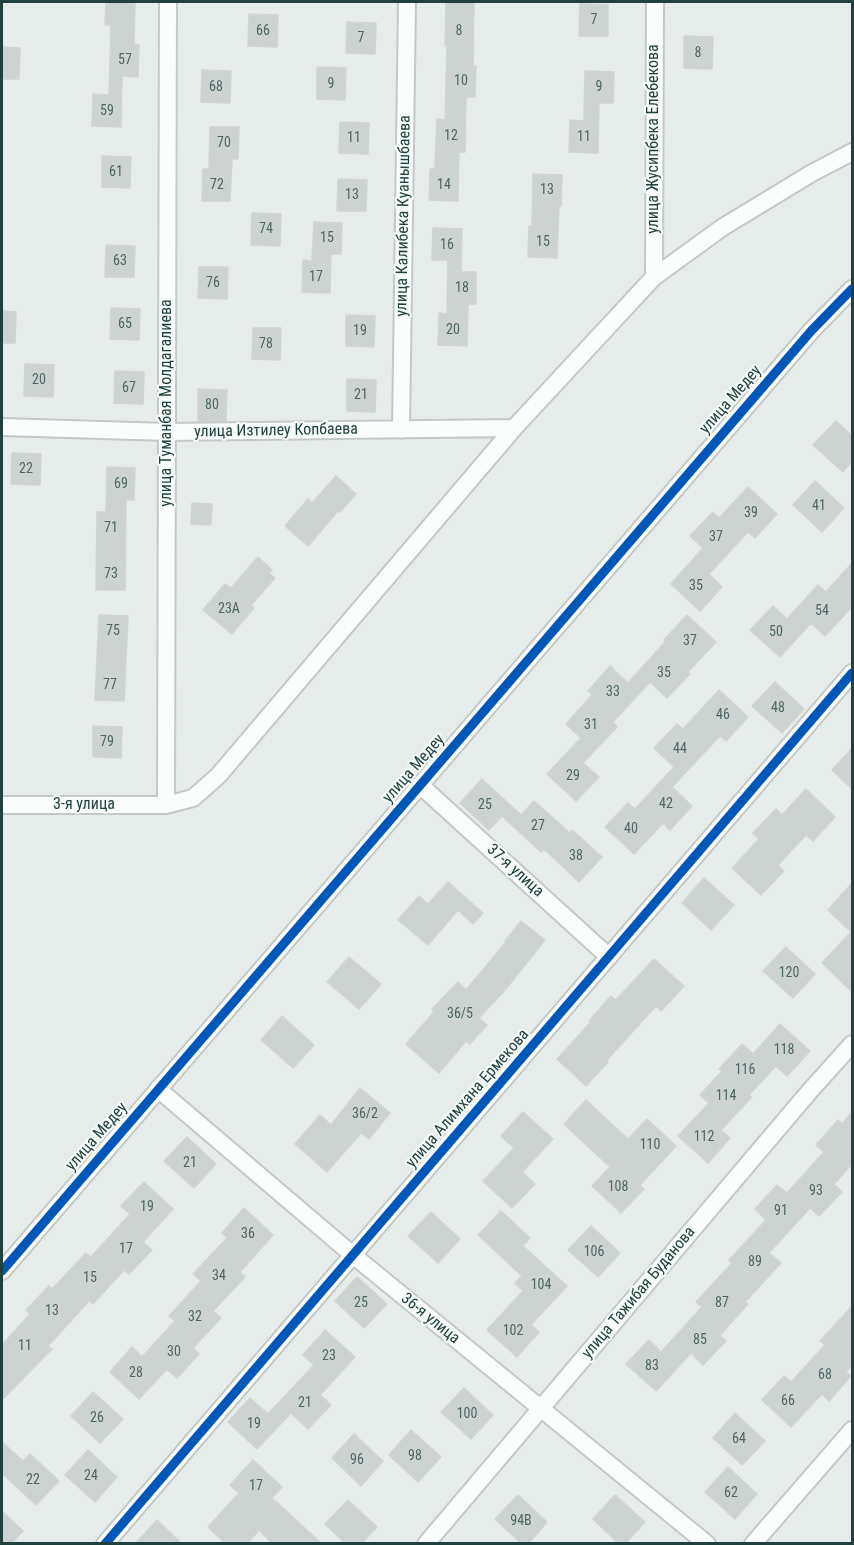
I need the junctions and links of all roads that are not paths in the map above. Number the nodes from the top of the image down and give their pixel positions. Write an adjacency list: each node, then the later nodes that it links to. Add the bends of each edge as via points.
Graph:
1 (168, 2): 10 (street, улица Туманбая Молдагалиева)
2 (407, 2): 9 (street, улица Калибека Куанышбаева)
3 (655, 2): 5 (street, улица Жусипбека Елебекова)
4 (852, 152): 5 (street, via 723,227)
5 (654, 277): 8 (street)
6 (852, 289): 12 (street, улица Медеу, via 812,330)
7 (2, 427): 10 (street, улица Изтилеу Копбаева)
8 (514, 428): 9 (street, улица Изтилеу Копбаева); 14 (street, via 218,776 194,798)
9 (401, 430): 10 (street, улица Изтилеу Копбаева)
10 (167, 432): 14 (street, улица Туманбая Молдагалиева)
11 (852, 673): 15 (street, улица Алимхана Ермекова)
12 (420, 785): 15 (street, 37-я улица); 17 (street, улица Медеу)
13 (2, 805): 14 (street, 3-я улица)
14 (166, 805)
15 (609, 957): 18 (street, улица Алимхана Ермекова)
16 (852, 1044): 20 (street, улица Тажибая Буданова)
17 (158, 1089): 18 (street, 36-я улица); 19 (street, улица Медеу)
18 (354, 1256): 20 (street, 36-я улица); 22 (street, улица Алимхана Ермекова)
19 (2, 1271)
20 (540, 1409): 23 (street, улица Тажибая Буданова); 24 (street, 36-я улица)
21 (852, 1430): 25 (street)
22 (105, 1544)
23 (426, 1544)
24 (707, 1544)
25 (753, 1544)

